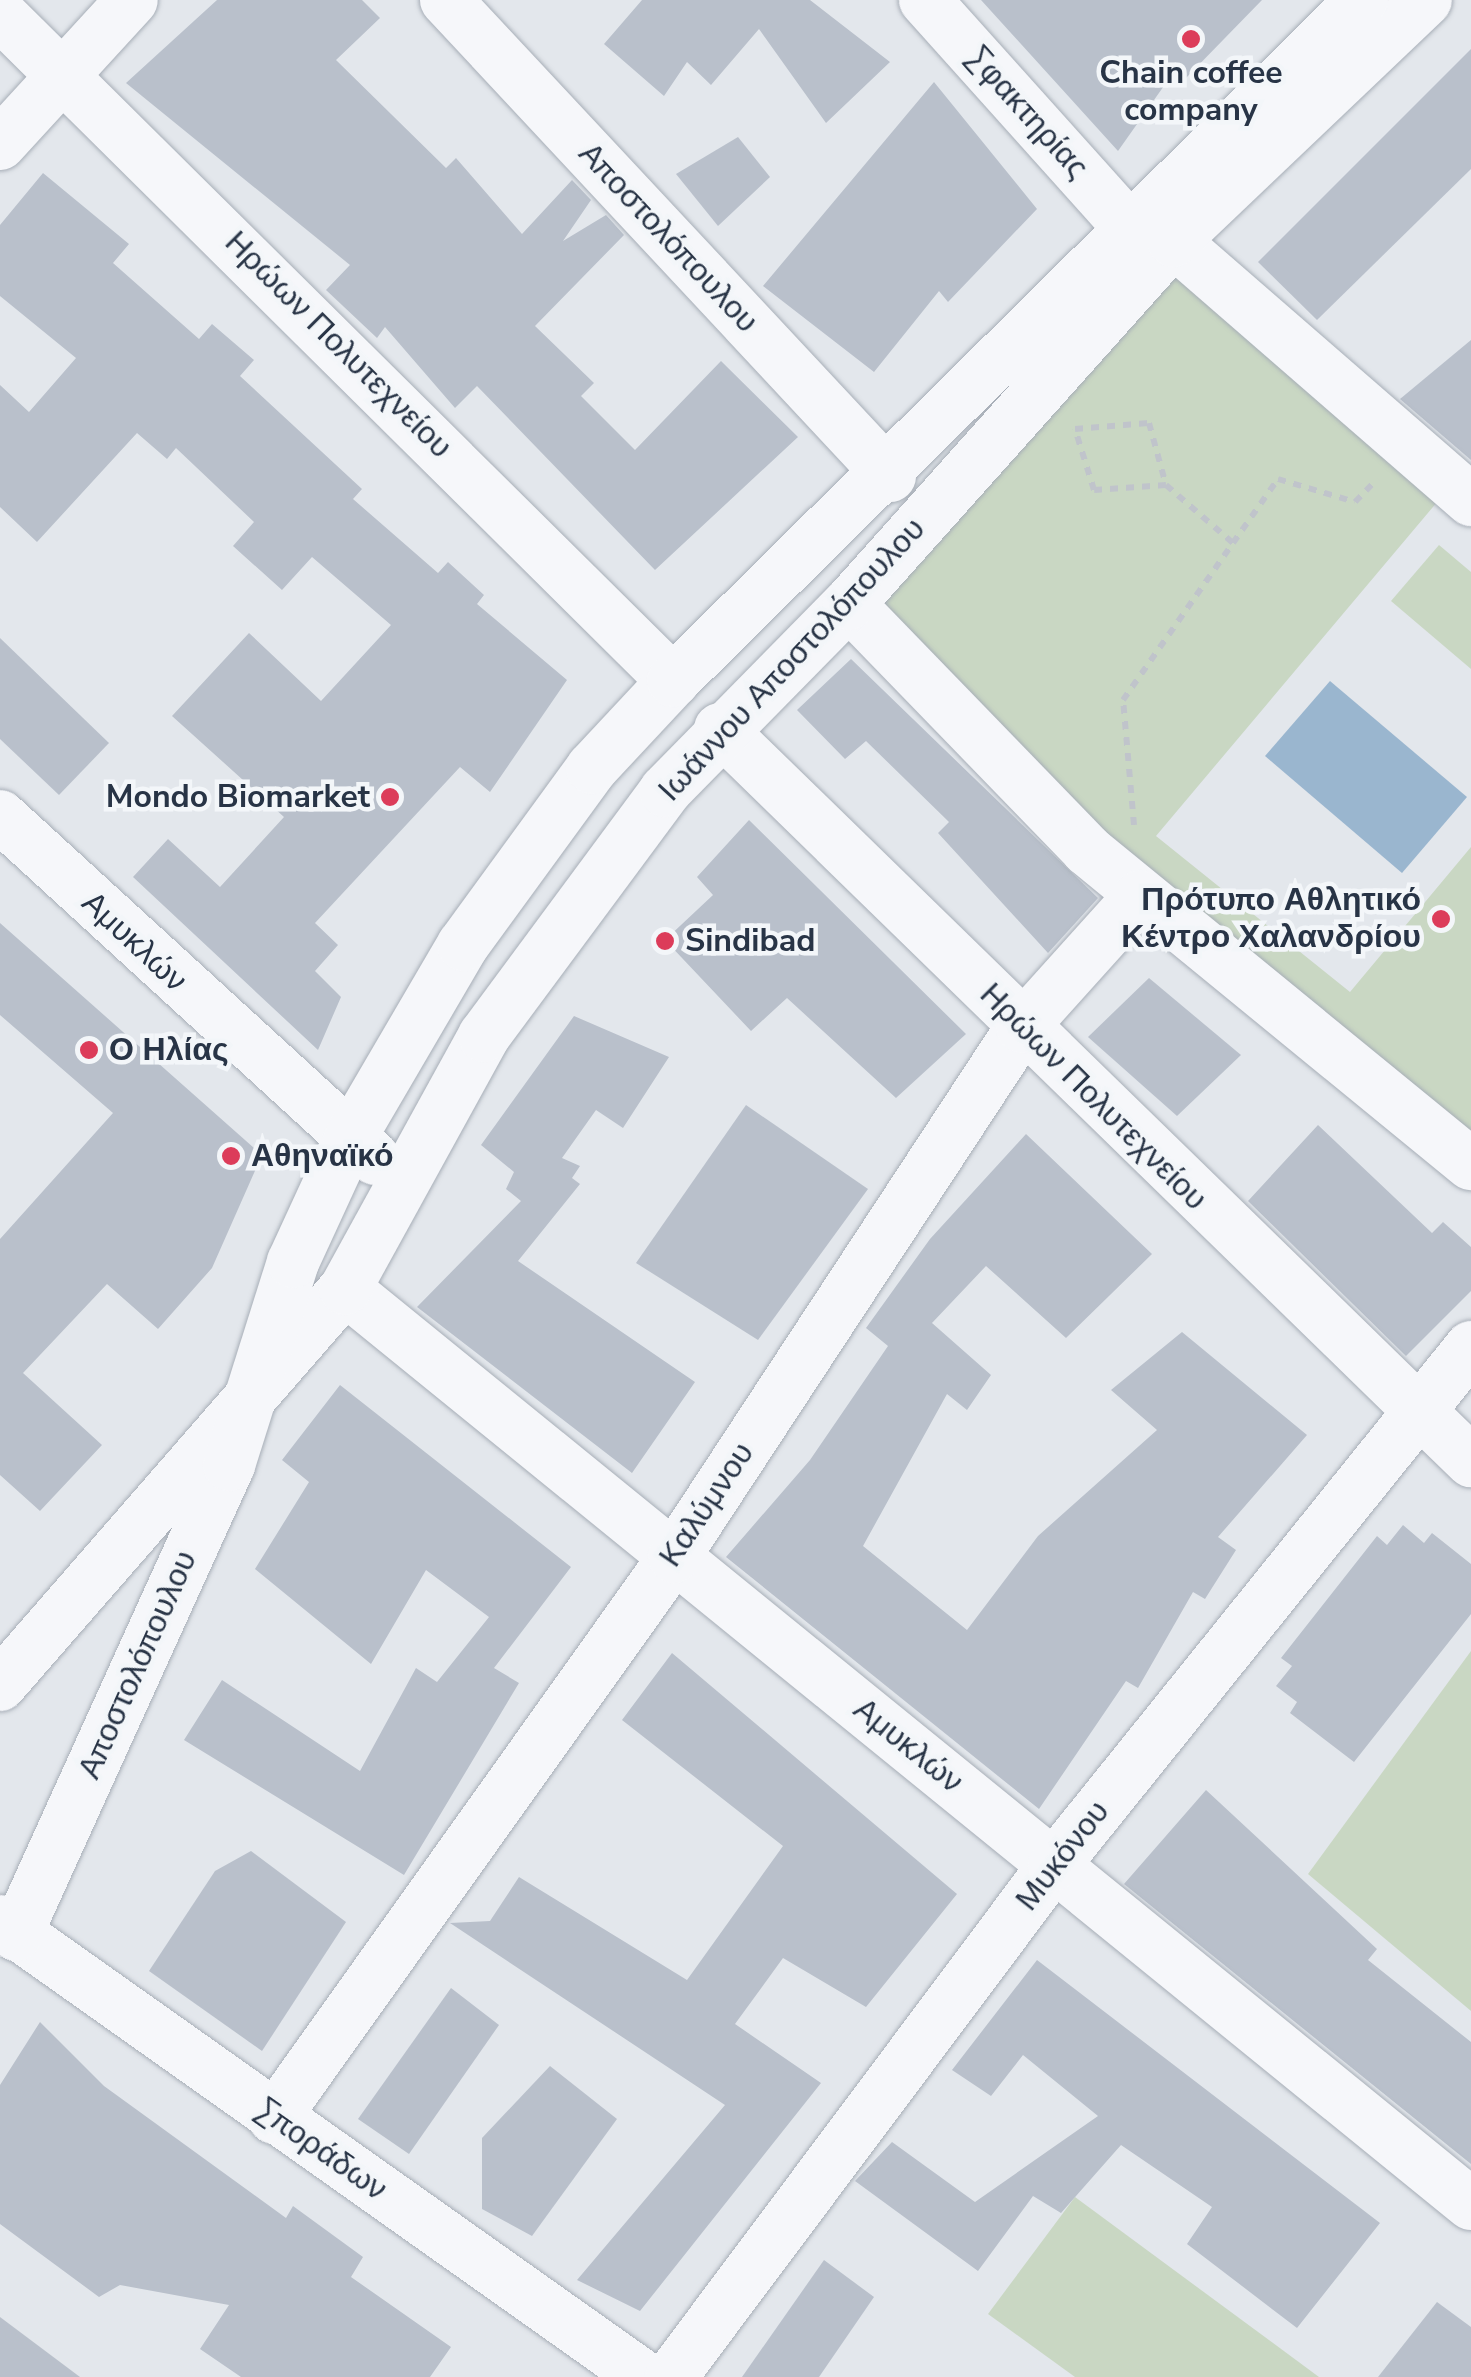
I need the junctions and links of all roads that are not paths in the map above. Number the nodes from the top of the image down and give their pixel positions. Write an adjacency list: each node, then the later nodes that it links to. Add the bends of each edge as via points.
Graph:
1 (132, 0): 7 (street)
2 (446, 0): 10 (street, Αποστολόπουλου)
3 (926, 0): 9 (street, Σφακτηρίας)
4 (1362, 0): 9 (street, Ιωάννου Αποστολόπουλου)
5 (1426, 0): 9 (street, Ιωάννου Αποστολόπουλου)
6 (0, 14): 7 (street, Ηρώων Πολυτεχνείου)
7 (64, 71): 8 (street); 13 (street, Ηρώων Πολυτεχνείου)
8 (0, 144)
9 (1151, 234): 10 (street, Ιωάννου Αποστολόπουλου); 11 (street, Σφακτηρίας); 12 (street, Ιωάννου Αποστολόπουλου)
10 (890, 476): 13 (street, Ιωάννου Αποστολόπουλου)
11 (1471, 500)
12 (848, 604): 14 (street, Ιωάννου Αποστολόπουλου); 16 (street)
13 (673, 681): 18 (street, Ιωάννου Αποστολόπουλου, via 592,768 463,945)
14 (720, 730): 17 (street, Ηρώων Πολυτεχνείου); 20 (street, Ιωάννου Αποστολόπουλου, via 484,1036)
15 (0, 816): 18 (street, Αμυκλών)
16 (1140, 896): 17 (street, Καλύμνου); 19 (street)
17 (1022, 1027): 24 (street, Ηρώων Πολυτεχνείου); 26 (street, Καλύμνου)
18 (349, 1140): 20 (street, Αμυκλών); 23 (street, Ιωάννου Αποστολόπουλου)
19 (1471, 1164)
20 (406, 1182): 21 (street, Ιωάννου Αποστολόπουλου)
21 (345, 1289): 23 (street, Ιωάννου Αποστολόπουλου); 26 (street, Αμυκλών)
22 (1471, 1347): 24 (street, Μυκόνου)
23 (248, 1392): 27 (street, Ιωάννου Αποστολόπουλου); 29 (street, Αποστολόπουλου, via 229,1466)
24 (1412, 1412): 25 (street, Ηρώων Πολυτεχνείου); 28 (street, Μυκόνου)
25 (1471, 1461)
26 (674, 1557): 28 (street, Αμυκλών); 30 (street, Καλύμνου)
27 (0, 1685)
28 (1054, 1865): 31 (street, Αμυκλών); 33 (street, Μυκόνου)
29 (8, 1928): 30 (street, Σποράδων)
30 (274, 2118): 32 (street, Σποράδων)
31 (1471, 2204)
32 (644, 2377)
33 (671, 2377)

